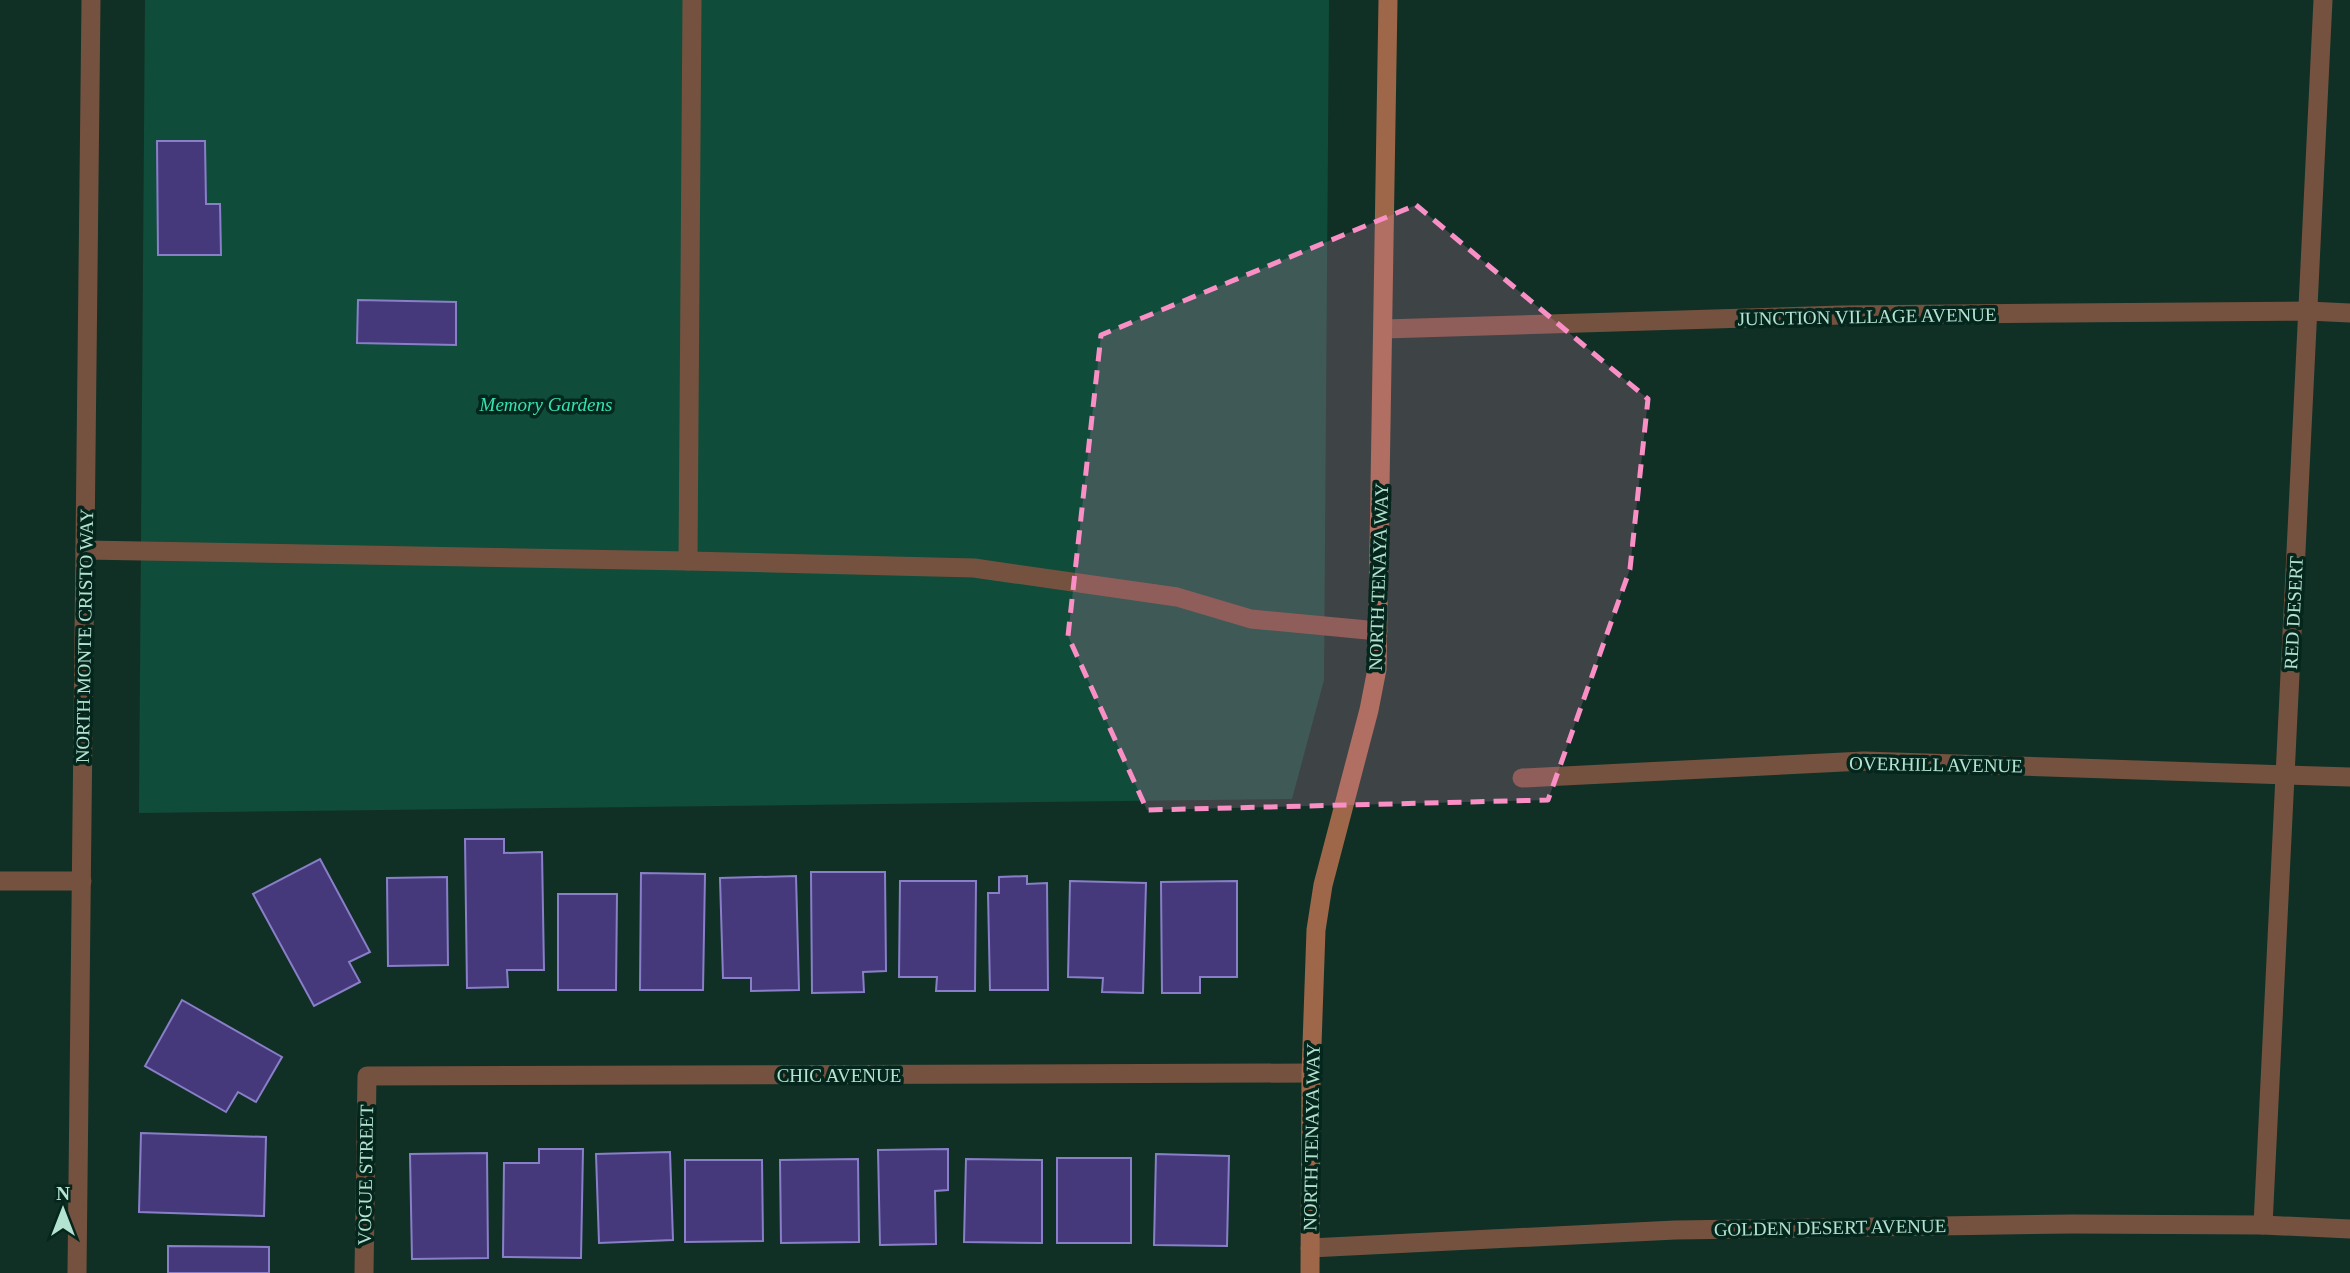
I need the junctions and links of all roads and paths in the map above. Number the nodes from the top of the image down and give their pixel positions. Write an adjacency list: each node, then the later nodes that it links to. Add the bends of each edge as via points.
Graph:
1 (91, 0): 8 (street, NORTH MONTE CRISTO WAY)
2 (692, 0): 9 (street)
3 (1388, 0): 7 (main road, NORTH TENAYA WAY)
4 (2323, 0): 5 (street, RED DESERT)
5 (2308, 311): 6 (street, JUNCTION VILLAGE AVENUE); 7 (street, JUNCTION VILLAGE AVENUE, via 1842,315); 11 (street, RED DESERT)
6 (2350, 313)
7 (1384, 329): 10 (main road, NORTH TENAYA WAY)
8 (85, 550): 9 (street); 15 (street, NORTH MONTE CRISTO WAY)
9 (688, 561): 10 (street, via 974,568 1177,597 1251,618)
10 (1378, 631): 16 (main road, NORTH TENAYA WAY, via 1369,710 1318,919)
11 (2285, 775): 12 (street, OVERHILL AVENUE); 13 (street, OVERHILL AVENUE, via 1864,761); 18 (street, RED DESERT)
12 (2350, 777)
13 (1522, 778)
14 (0, 881): 15 (street)
15 (82, 881): 21 (street, NORTH MONTE CRISTO WAY)
16 (1311, 1073): 17 (street, CHIC AVENUE); 20 (main road, NORTH TENAYA WAY)
17 (367, 1076): 22 (street, VOGUE STREET)
18 (2263, 1225): 19 (street, GOLDEN DESERT AVENUE); 20 (street, GOLDEN DESERT AVENUE, via 1675,1230)
19 (2350, 1229)
20 (1310, 1248): 23 (main road, NORTH TENAYA WAY)
21 (78, 1273)
22 (364, 1273)
23 (1310, 1273)

